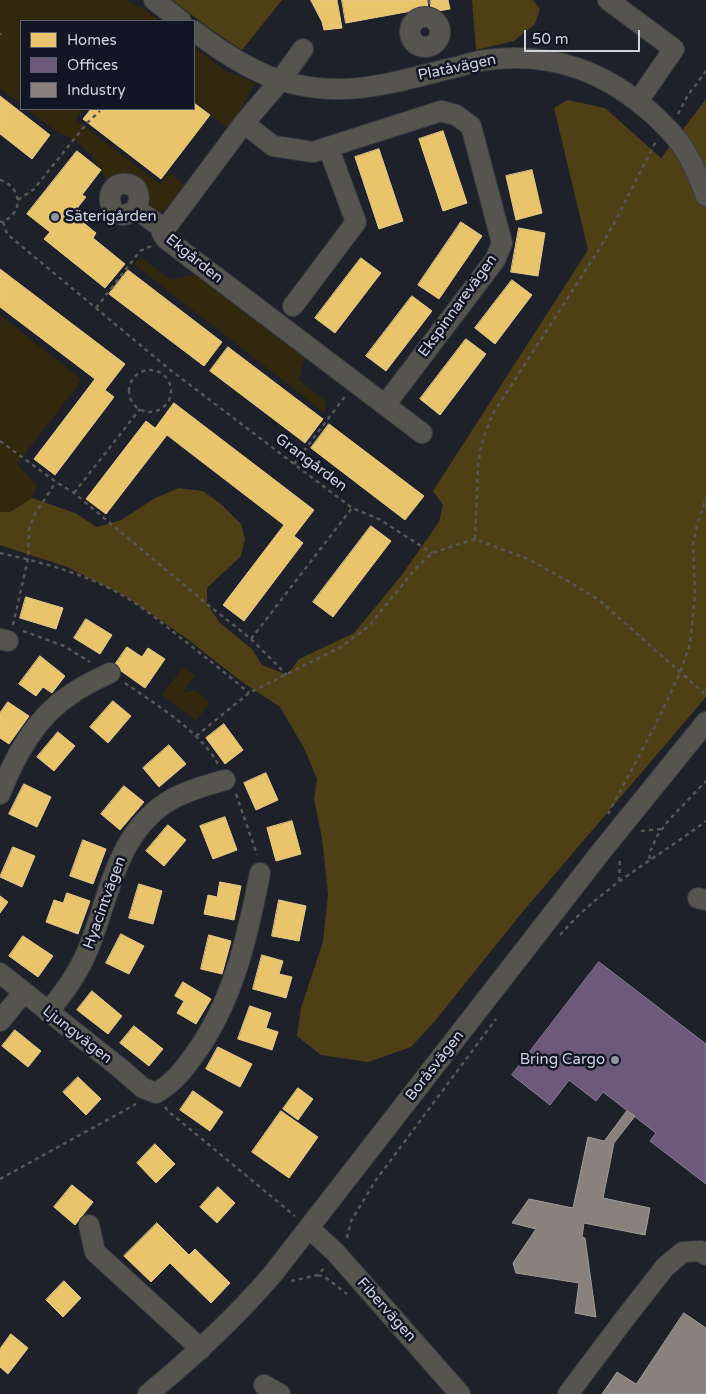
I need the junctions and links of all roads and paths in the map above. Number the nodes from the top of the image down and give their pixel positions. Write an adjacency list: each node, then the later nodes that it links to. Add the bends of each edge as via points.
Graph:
1 (154, 0): 3 (street)
2 (608, 0): 8 (street, via 674,49)
3 (180, 20)
4 (195, 32): 7 (street, Platåvägen, via 240,64)
5 (303, 49): 7 (street, Ekgården)
6 (706, 71): 11 (path, via 677,117)
7 (280, 81): 8 (street, Platåvägen, via 354,89 485,60 529,58 580,68 611,82); 10 (street, Ekgården)
8 (638, 101): 11 (street, Platåvägen)
9 (100, 111): 15 (path, via 34,189)
10 (244, 123): 12 (street, Ekspinnarevägen, via 273,146 313,152); 18 (street, Ekgården)
11 (666, 127): 14 (street, Platåvägen, via 680,142); 33 (path, via 598,251 492,415 480,446)
12 (328, 147): 19 (street, via 356,222); 24 (street, Ekspinnarevägen, via 441,111 456,114 471,126 502,243 495,260)
13 (0, 180): 15 (path, via 13,187)
14 (706, 196)
15 (18, 200): 17 (path, via 14,214)
16 (136, 209): 18 (street)
17 (1, 222): 20 (path, via 7,234)
18 (165, 234): 20 (path, via 140,252); 23 (street, Ekgården)
19 (293, 306)
20 (96, 308): 21 (path)
21 (169, 369): 22 (path); 28 (path, Grangården)
22 (164, 375): 25 (path, via 171,389 168,402 158,410); 25 (path, via 146,370 134,378 129,391 134,404)
23 (355, 383): 24 (street, Ekgården); 28 (path)
24 (385, 405): 26 (street)
25 (140, 409): 30 (path)
26 (422, 433)
27 (0, 441): 29 (path)
28 (294, 464): 32 (path, Grangården)
29 (56, 482): 30 (path); 36 (path, via 35,514 30,529)
30 (74, 493): 37 (path)
31 (706, 499): 39 (path, via 693,545 694,613 690,644)
32 (352, 508): 34 (path, via 379,519); 37 (path, Grangården)
33 (475, 539): 34 (path); 39 (path, via 528,559 599,600)
34 (432, 553): 40 (path, via 369,626 341,647)
35 (0, 554): 36 (path)
36 (28, 559): 38 (path, via 12,627 64,646); 41 (path, via 122,594)
37 (251, 639): 40 (path)
38 (110, 672): 44 (path); 47 (street, via 71,694 48,713 10,767)
39 (680, 672): 42 (path); 48 (path)
40 (287, 674): 41 (path)
41 (249, 693): 44 (path)
42 (706, 695)
43 (706, 722): 65 (street, Boråsvägen, via 600,853)
44 (196, 736): 45 (path, via 217,762)
45 (225, 780): 54 (path, via 236,795 256,850); 59 (street, Hyacintvägen, via 170,800 132,837 119,859 80,968)
46 (706, 781): 50 (path)
47 (0, 794)
48 (607, 814)
49 (706, 821): 53 (path)
50 (662, 829): 51 (path); 53 (path, via 649,854)
51 (641, 831)
52 (620, 857): 55 (path)
53 (650, 859): 55 (path)
54 (260, 873): 62 (street, via 239,967 227,999 190,1062 168,1086)
55 (619, 881): 56 (path, via 582,912)
56 (559, 937)
57 (0, 972): 58 (street, Ljungvägen)
58 (24, 992): 59 (street, Ljungvägen); 61 (street)
59 (48, 1012): 62 (street, Ljungvägen, via 143,1088)
60 (496, 1018): 66 (path, via 376,1180 351,1221 348,1237)
61 (0, 1021)
62 (156, 1092): 63 (path); 65 (path, via 168,1111)
63 (0, 1179)
64 (89, 1225): 69 (street, via 95,1252)
65 (309, 1228): 66 (street, Fibervägen); 69 (street, Boråsvägen, via 247,1304)
66 (336, 1253): 68 (path, via 318,1276); 71 (street, Fibervägen)
67 (706, 1255): 72 (street, via 701,1251 683,1252 666,1267)
68 (286, 1283)
69 (201, 1349): 70 (street, Boråsvägen)
70 (148, 1394)
71 (460, 1394)
72 (568, 1394)

